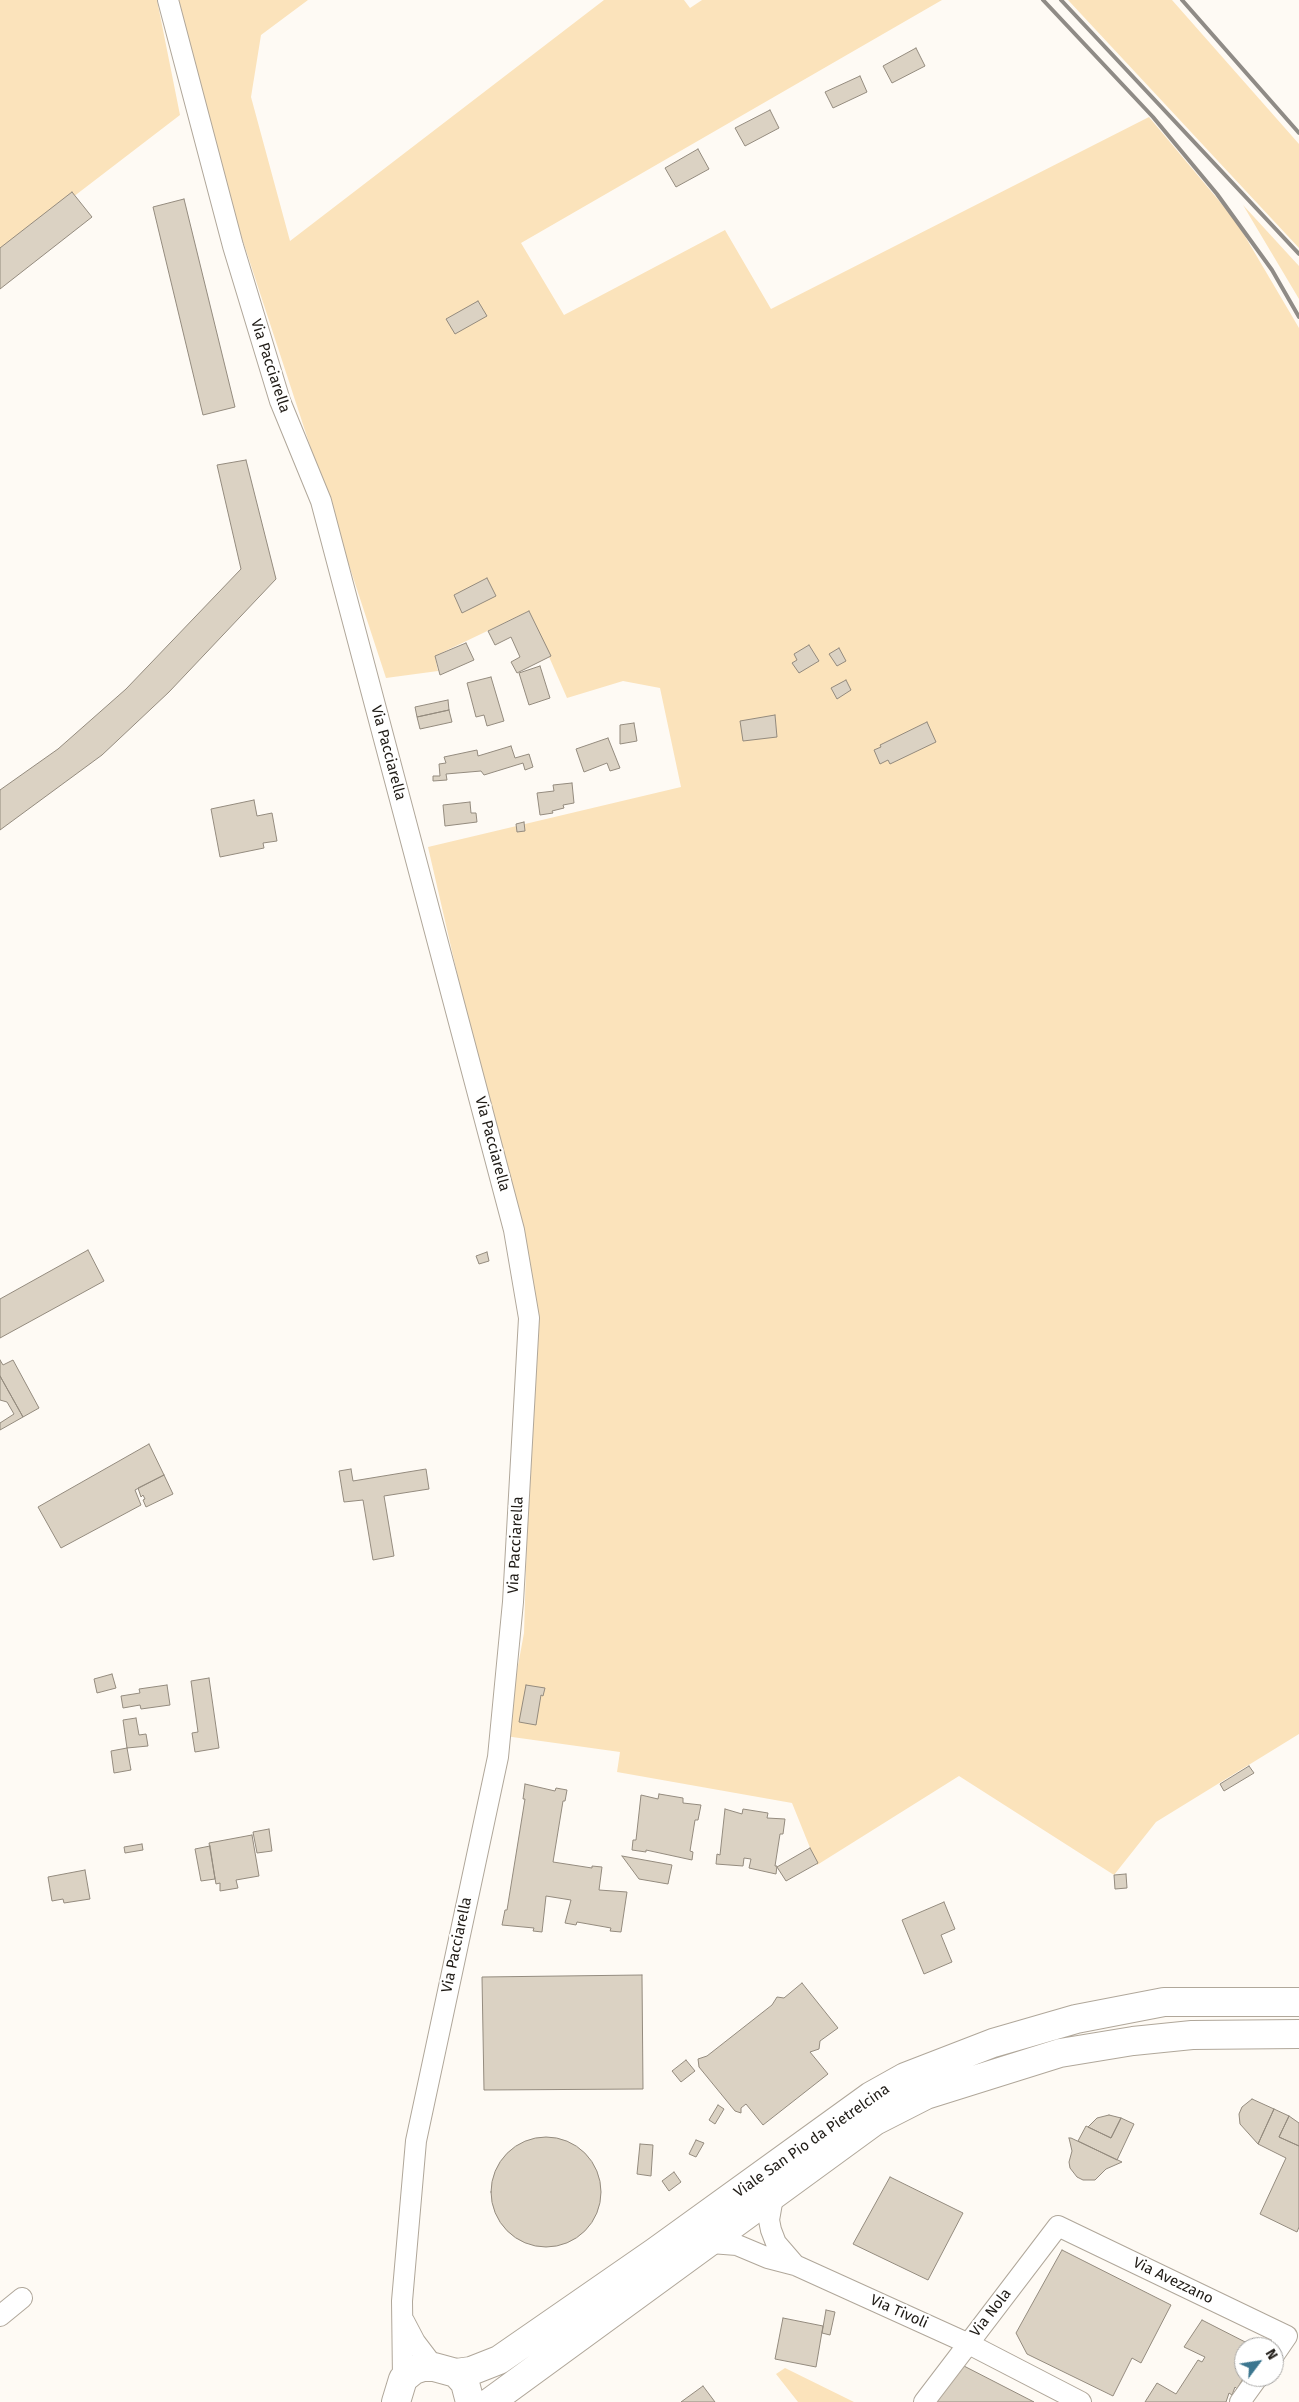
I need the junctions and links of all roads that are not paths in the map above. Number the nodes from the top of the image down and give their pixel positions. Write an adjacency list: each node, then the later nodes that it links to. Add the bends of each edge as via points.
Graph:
1 (168, 0): 10 (street, Via Pacciarella, via 233,246 280,402 321,501 514,1230 529,1318 513,1602 498,1757 416,2141)
2 (1299, 2002): 13 (main road, Viale San Pio da Pietrelcina, via 1164,2002 1076,2020 993,2043 905,2077 871,2096 499,2360 471,2371)
3 (1299, 2034): 4 (main road, Viale San Pio da Pietrelcina, via 1192,2036 1133,2041 1060,2053 988,2075 926,2095 875,2122)
4 (772, 2197): 6 (main road, Viale San Pio da Pietrelcina); 7 (street, via 771,2230 776,2243)
5 (1058, 2226): 11 (street, Via Avezzano, via 1287,2336); 12 (street, Via Nola)
6 (711, 2243): 7 (street, Via Tivoli, via 737,2245); 17 (main road, Viale San Pio da Pietrelcina)
7 (795, 2265): 12 (street, Via Tivoli)
8 (22, 2298): 9 (street)
9 (0, 2316)
10 (403, 2320): 13 (street, via 415,2342); 15 (street, Via Pacciarella)
11 (1284, 2340)
12 (967, 2344): 18 (street, Via Nola); 19 (street, Via Tivoli)
13 (445, 2370): 15 (main road, Viale San Pio da Pietrelcina, via 423,2367 414,2370); 16 (main road, via 465,2383)
14 (1251, 2387): 20 (street)
15 (399, 2391)
16 (470, 2402)
17 (490, 2402)
18 (924, 2402)
19 (1081, 2402)
20 (1240, 2402)

